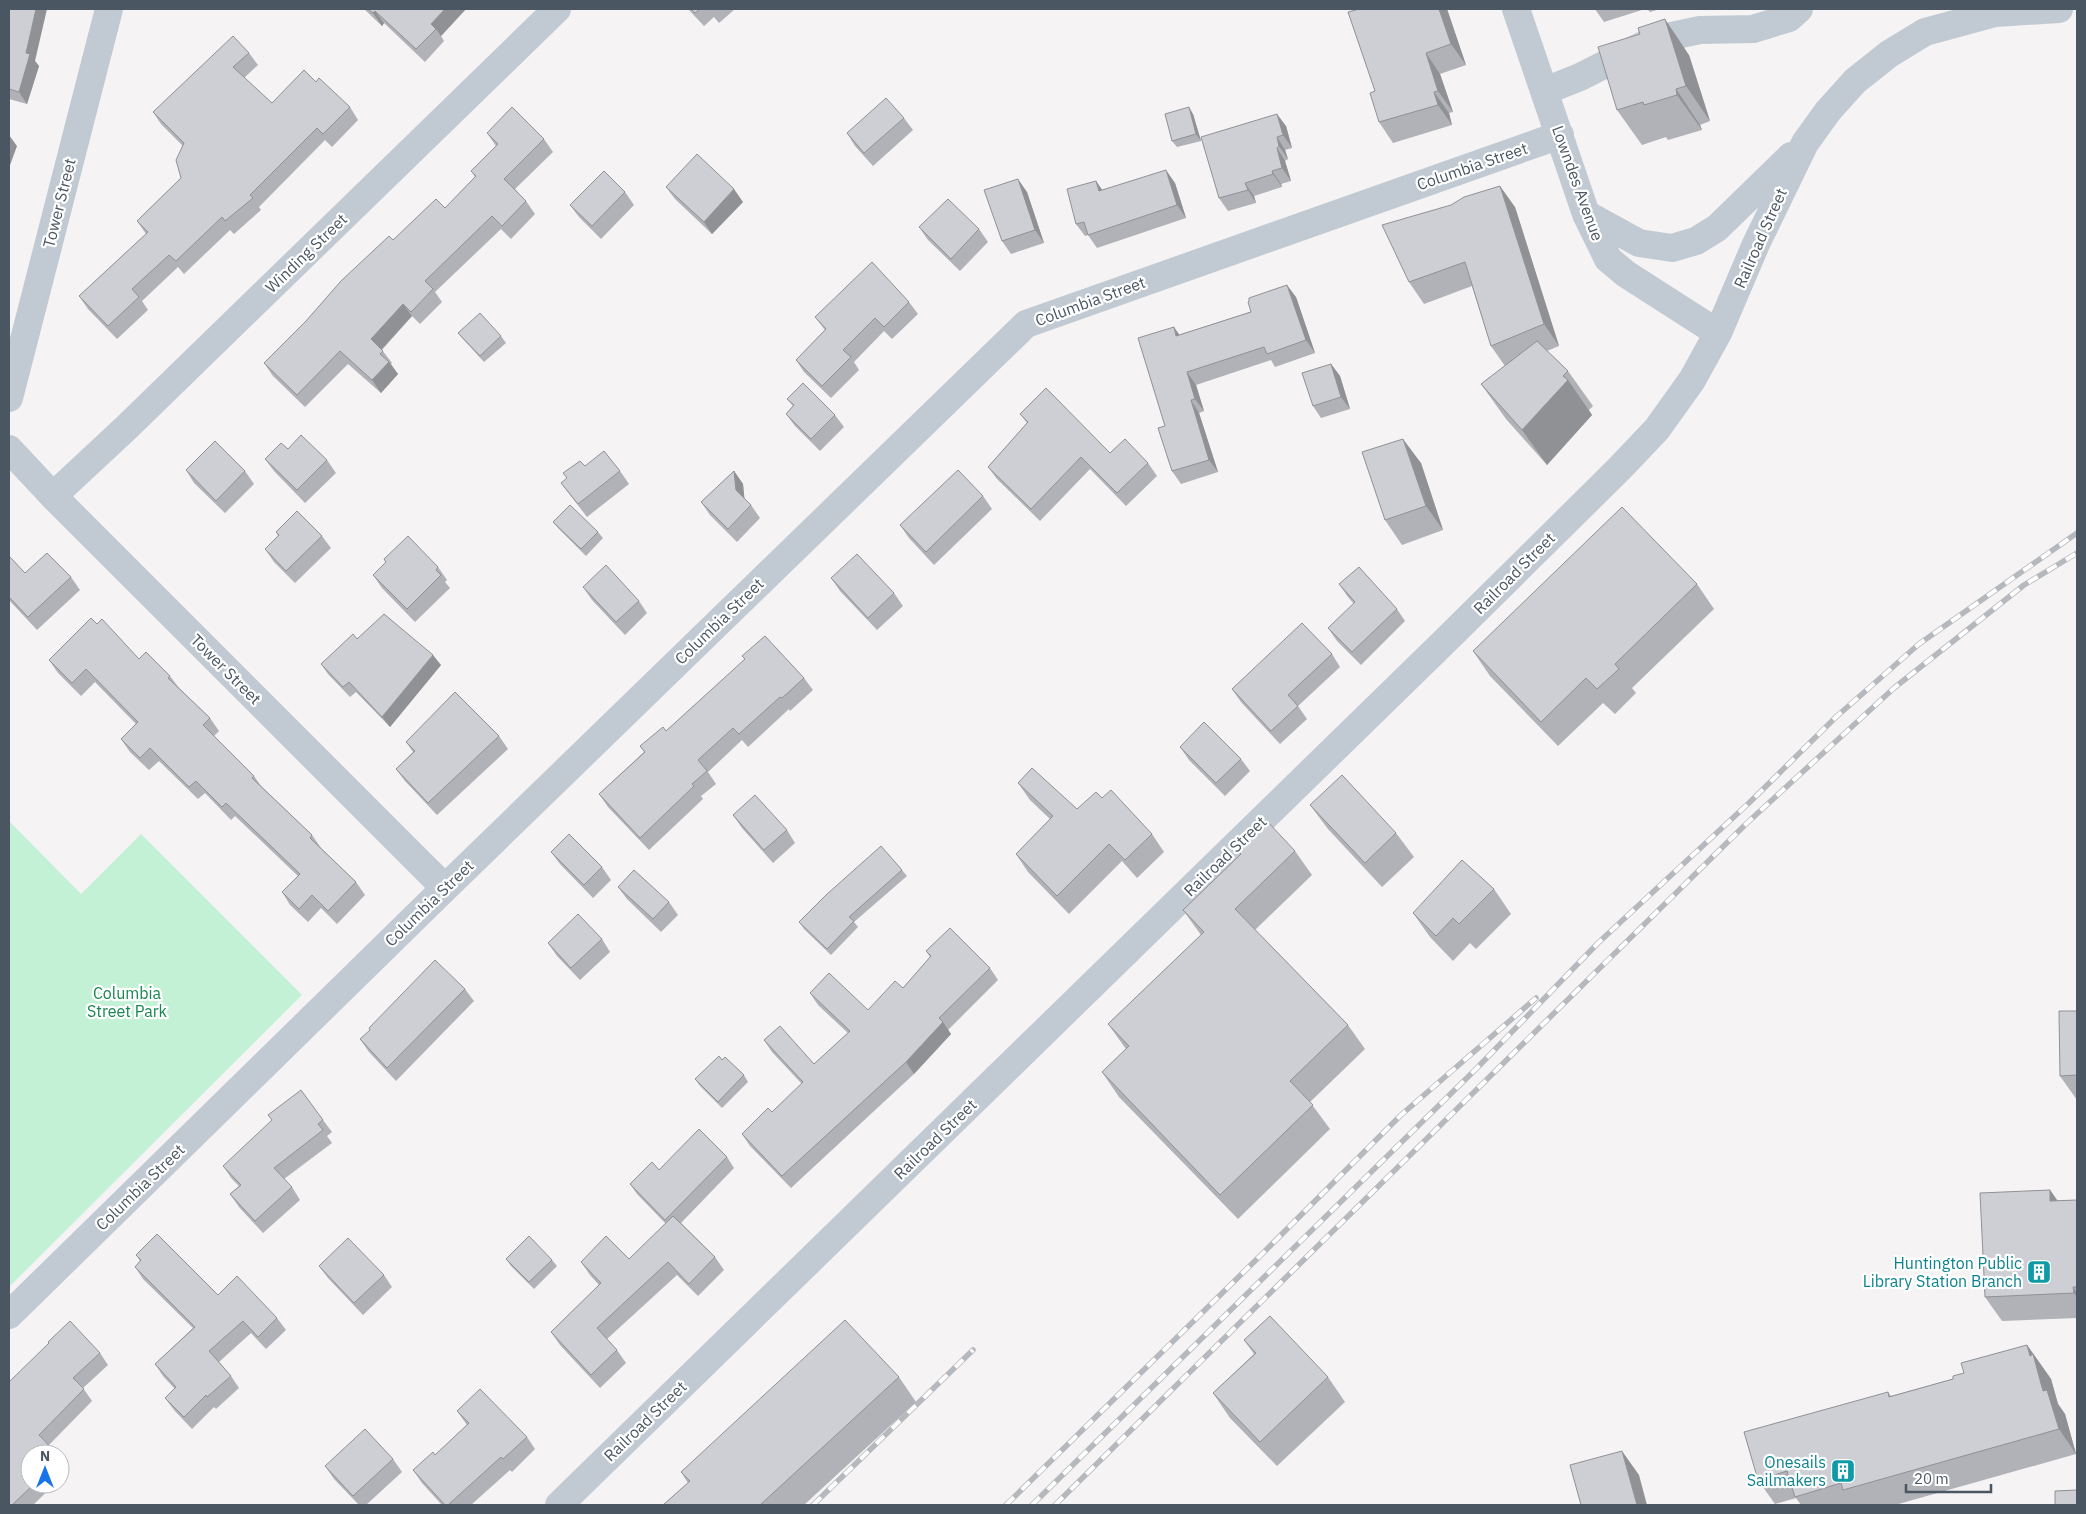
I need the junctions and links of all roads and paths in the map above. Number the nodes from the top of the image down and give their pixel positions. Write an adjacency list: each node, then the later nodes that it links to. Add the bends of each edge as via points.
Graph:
1 (109, 9): 11 (street, Tower Street)
2 (557, 9): 13 (street, Winding Street)
3 (1516, 9): 6 (street, Lowndes Avenue)
4 (1799, 9): 6 (street, via 1789,18 1753,29 1700,30 1653,40)
5 (2059, 9): 8 (street, Railroad Street, via 1995,13 1925,32 1889,54 1855,81)
6 (1545, 91): 7 (street, Lowndes Avenue)
7 (1560, 135): 9 (street, Lowndes Avenue); 14 (street, Columbia Street, via 1026,324)
8 (1805, 143): 9 (street, Railroad Street, via 1717,228 1696,241 1672,248 1639,243); 10 (street, Railroad Street, via 1756,244)
9 (1586, 214): 10 (street, Lowndes Avenue, via 1608,259)
10 (1718, 333): 16 (street, Railroad Street, via 1692,380 1657,429 1619,469)
11 (9, 398)
12 (9, 449): 13 (street, Tower Street)
13 (53, 496): 14 (street, Tower Street)
14 (445, 888): 15 (street, Columbia Street)
15 (9, 1315)
16 (559, 1505)

